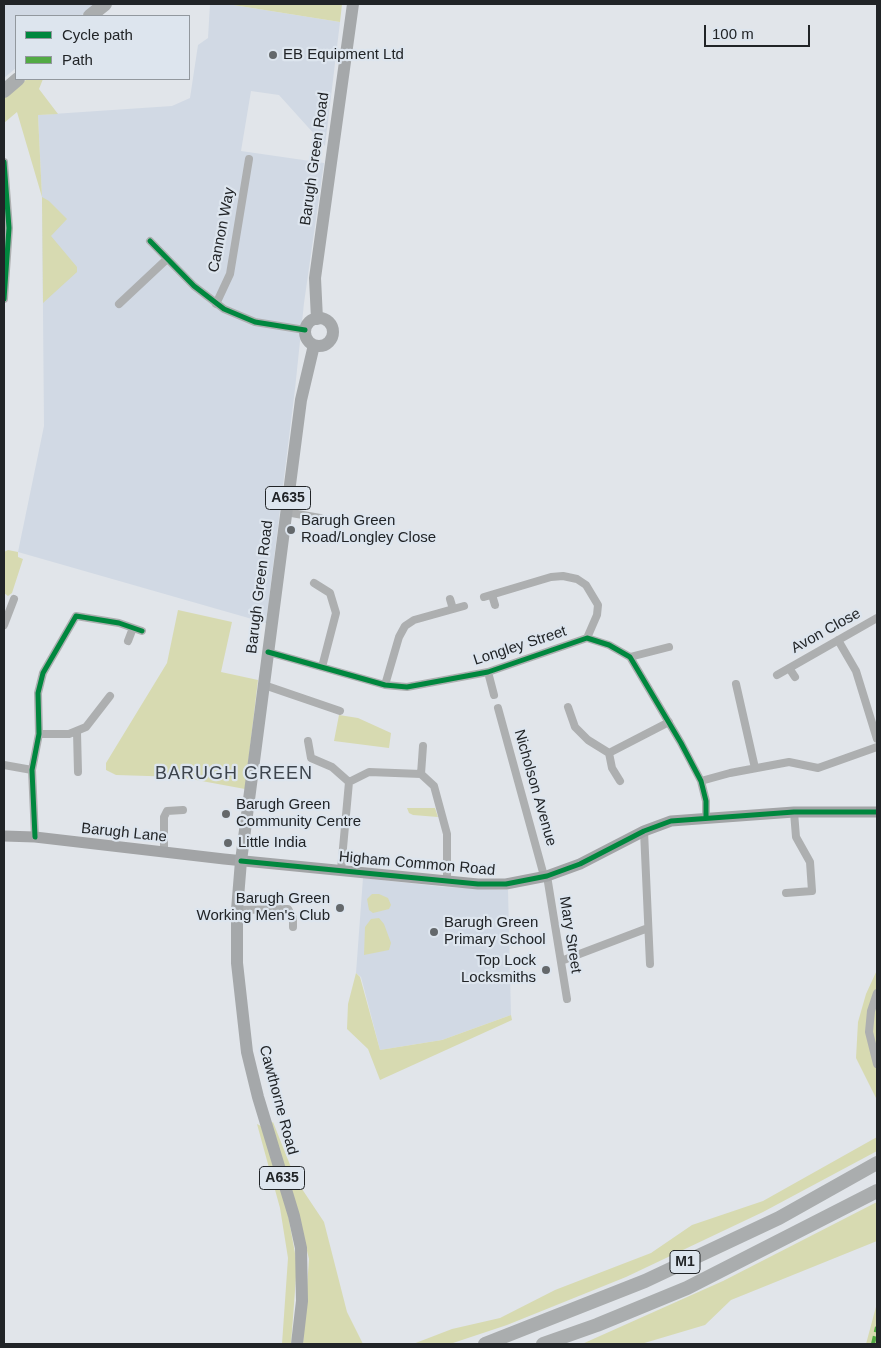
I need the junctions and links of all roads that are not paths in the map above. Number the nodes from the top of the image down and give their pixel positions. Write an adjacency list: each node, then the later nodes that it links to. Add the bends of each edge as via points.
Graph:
1 (105, 4): 3 (highway)
2 (353, 4): 14 (main road, Barugh Green Road, via 315,278)
3 (91, 15)
4 (17, 80): 5 (highway)
5 (4, 91)
6 (250, 159): 13 (street, Cannon Way, via 230,274)
7 (4, 162): 8 (street)
8 (5, 193): 11 (street, via 9,228)
9 (150, 241): 10 (street, Cannon Way)
10 (167, 260): 12 (street); 13 (street, Cannon Way)
11 (4, 297)
12 (119, 304)
13 (216, 304): 15 (street, Cannon Way, via 246,319)
14 (317, 319): 15 (main road, via 310,322); 16 (main road, via 329,323 332,335 325,344)
15 (305, 330): 16 (main road, via 308,340)
16 (314, 345): 17 (main road, Barugh Green Road / A635, via 300,400)
17 (286, 512): 18 (street); 33 (main road, Barugh Green Road / A635)
18 (320, 518)
19 (314, 584): 35 (street, via 330,593 336,613)
20 (14, 598): 26 (street)
21 (450, 599): 24 (street)
22 (495, 605): 29 (street, via 488,596 550,577 577,579 586,585 598,605)
23 (464, 606): 24 (street)
24 (453, 609): 42 (street, via 414,620 405,626)
25 (877, 618): 30 (street, Avon Close)
26 (4, 625)
27 (133, 628): 28 (street); 31 (street); 50 (street, via 76,616 43,673 38,693)
28 (142, 631)
29 (587, 638): 34 (street, Longley Street); 37 (street, Longley Street)
30 (838, 640): 36 (street, Avon Close); 51 (street, via 856,671)
31 (128, 641)
32 (669, 647): 34 (street)
33 (268, 652): 35 (street, Longley Street); 41 (main road, Barugh Green Road / A635)
34 (630, 657): 48 (street, Longley Street)
35 (322, 667): 42 (street, Longley Street)
36 (789, 668): 38 (street, Avon Close); 39 (street, Avon Close)
37 (488, 672): 42 (street, Longley Street, via 424,685); 43 (street, Longley Street)
38 (777, 675)
39 (795, 678)
40 (736, 684): 57 (street)
41 (264, 685): 47 (street); 72 (main road, Barugh Green Road / A635)
42 (385, 685)
43 (494, 695)
44 (110, 696): 49 (street, via 94,719)
45 (568, 707): 55 (street, via 575,727)
46 (498, 708): 74 (street, Nicholson Avenue)
47 (340, 711)
48 (669, 722): 55 (street); 62 (street, Longley Street)
49 (77, 732): 50 (street); 59 (street)
50 (39, 734): 58 (street)
51 (877, 739)
52 (308, 741): 63 (street, via 311,758 332,767)
53 (423, 746): 60 (street)
54 (877, 747): 57 (street, via 818,768 789,762)
55 (609, 753): 61 (street, via 612,768)
56 (4, 765): 58 (street)
57 (755, 768): 62 (street)
58 (32, 770): 70 (street)
59 (78, 772)
60 (420, 774): 63 (street, via 369,772); 75 (street, via 434,786 447,834)
61 (620, 781)
62 (701, 781): 67 (street, Longley Street)
63 (349, 782): 73 (street)
64 (183, 810): 71 (street, via 167,812 164,817)
65 (794, 812): 66 (street, Higham Common Road); 67 (street, Higham Common Road); 76 (street, via 796,837 810,862 812,891)
66 (877, 812)
67 (706, 818): 68 (street, Higham Common Road, via 672,821)
68 (644, 831): 74 (street, Higham Common Road, via 599,856); 79 (street)
69 (4, 836): 70 (street, Barugh Lane)
70 (35, 838): 71 (street, Barugh Lane)
71 (164, 852): 72 (street, Barugh Lane)
72 (241, 861): 73 (street, Higham Common Road); 77 (main road, Cawthorne Road / A635)
73 (341, 870): 75 (street, Higham Common Road)
74 (545, 876): 75 (street, Higham Common Road, via 506,884); 80 (street, Mary Street)
75 (446, 881)
76 (786, 893)
77 (237, 910): 78 (street, via 288,909 294,918); 87 (main road, Cawthorne Road / A635, via 237,963 248,1052 301,1248 302,1300)
78 (293, 927)
79 (648, 928): 80 (street); 81 (street)
80 (561, 961): 83 (street, Mary Street)
81 (650, 964)
82 (877, 993): 84 (street, via 870,1011 869,1032)
83 (566, 999)
84 (877, 1064)
85 (877, 1163): 88 (highway, M1, via 779,1218 645,1281)
86 (877, 1191): 89 (highway, M1, via 687,1288)
87 (297, 1344)
88 (485, 1344)
89 (543, 1344)

